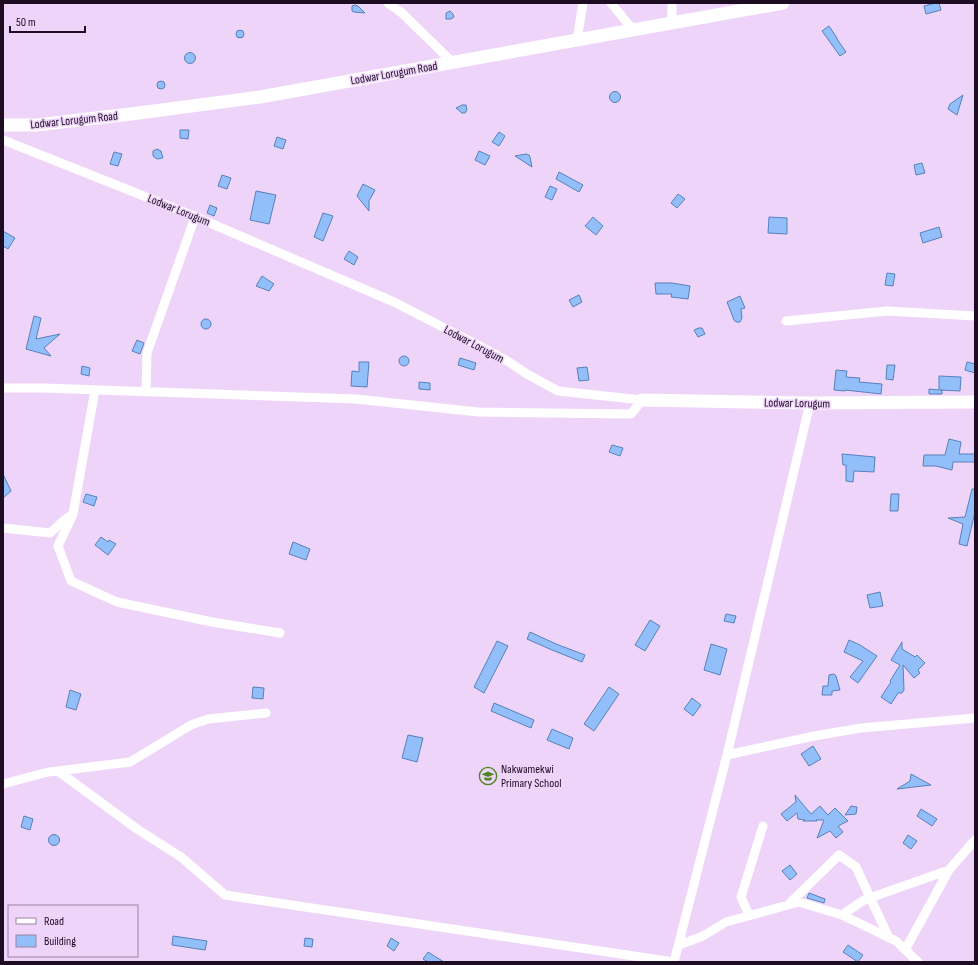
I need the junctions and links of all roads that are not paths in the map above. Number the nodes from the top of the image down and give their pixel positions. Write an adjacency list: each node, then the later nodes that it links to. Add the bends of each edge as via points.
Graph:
1 (388, 3): 9 (street, via 402,13)
2 (583, 3): 8 (street)
3 (611, 3): 7 (street)
4 (672, 3): 6 (street)
5 (783, 3): 6 (main road, Lodwar Lorugum Road)
6 (672, 23): 7 (main road, Lodwar Lorugum Road)
7 (634, 29): 8 (main road, Lodwar Lorugum Road)
8 (577, 40): 9 (main road, Lodwar Lorugum Road)
9 (452, 62): 10 (main road, Lodwar Lorugum Road, via 260,97 131,114)
10 (3, 125)
11 (3, 140): 12 (street, Lodwar Lorugum)
12 (195, 217): 17 (street, via 147,353); 18 (street, Lodwar Lorugum, via 394,302 495,354 558,391)
13 (975, 316): 14 (street, via 887,311)
14 (786, 321)
15 (3, 388): 16 (street)
16 (95, 390): 17 (street); 21 (street)
17 (146, 392): 18 (street, via 356,399 478,412 631,414)
18 (642, 400): 20 (main road, Lodwar Lorugum)
19 (975, 402): 20 (main road, Lodwar Lorugum)
20 (810, 403): 26 (street)
21 (73, 514): 22 (street, via 50,533); 23 (street, via 58,546 71,581 117,602)
22 (3, 528)
23 (280, 633)
24 (266, 713): 27 (street, via 208,719 191,725 130,762)
25 (975, 718): 26 (street, via 861,728)
26 (728, 755): 37 (street)
27 (58, 771): 28 (street); 37 (street, via 136,829 181,857 225,895 674,962)
28 (3, 784)
29 (763, 826): 35 (street, via 741,897)
30 (975, 840): 31 (street)
31 (949, 870): 32 (street); 38 (street)
32 (870, 898): 33 (street, via 856,867 839,855); 34 (street); 36 (street)
33 (788, 905): 34 (street, via 798,902); 35 (street)
34 (842, 915): 36 (street)
35 (749, 916): 37 (street, via 726,922 703,936)
36 (888, 938): 38 (street, via 896,941)
37 (679, 945)
38 (905, 950): 39 (street)
39 (918, 962)

